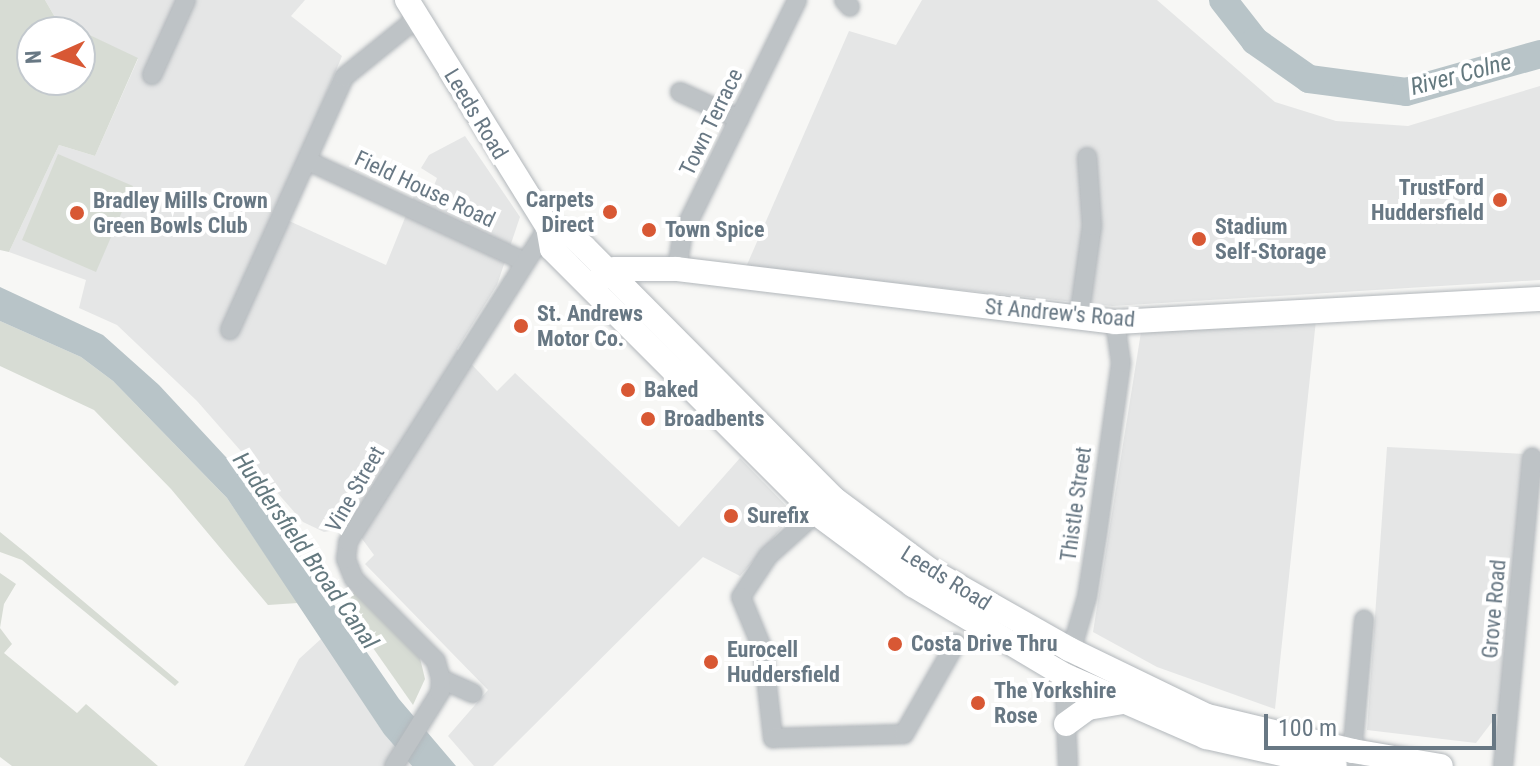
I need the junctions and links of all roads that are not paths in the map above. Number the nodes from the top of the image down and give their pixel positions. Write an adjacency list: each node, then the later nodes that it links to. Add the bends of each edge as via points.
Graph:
1 (186, 0): 4 (street)
2 (797, 0): 6 (street, Town Terrace)
3 (412, 9): 8 (street, via 344,77); 9 (main road, Leeds Road)
4 (152, 75)
5 (680, 92): 6 (street)
6 (739, 119): 11 (street, Town Terrace, via 683,233)
7 (1087, 157): 14 (street, via 1092,226)
8 (308, 161): 10 (street, Field House Road); 17 (street)
9 (548, 227): 10 (street, Vine Street); 12 (main road, Leeds Road, via 571,235)
10 (523, 261): 27 (street, Vine Street, via 348,542 346,559 354,579 436,661)
11 (677, 269): 12 (main road, St Andrew's Road); 14 (main road, St Andrew's Road)
12 (599, 281): 20 (main road, Leeds Road)
13 (1540, 299): 15 (main road, St Andrew's Road)
14 (1079, 318): 16 (main road, St Andrew's Road)
15 (1157, 320): 16 (main road, St Andrew's Road); 18 (street, Thistle Street, via 1137,329)
16 (1115, 322): 18 (street, Thistle Street)
17 (230, 330)
18 (1121, 363): 25 (street, Thistle Street, via 1087,597)
19 (1532, 457): 35 (street, Grove Road)
20 (824, 506): 21 (main road, Leeds Road); 24 (street, via 768,556 741,597 763,650 773,738 904,734); 25 (main road, Leeds Road)
21 (950, 608): 23 (main road, Leeds Road); 24 (street)
22 (1364, 620): 32 (street)
23 (1000, 637): 24 (street); 26 (main road, Leeds Road)
24 (956, 643)
25 (1069, 649): 26 (street, Thistle Street); 32 (main road, Leeds Road, via 1207,716)
26 (1064, 675): 29 (main road, Leeds Road); 30 (street, Thistle Street)
27 (441, 679): 28 (street); 31 (street, via 440,692)
28 (473, 693)
29 (1121, 702): 30 (main road, via 1088,708); 32 (main road, Leeds Road, via 1206,737)
30 (1066, 724): 33 (street, Thistle Street)
31 (396, 761)
32 (1346, 761): 34 (main road, Leeds Road)
33 (1068, 766)
34 (1441, 766)
35 (1503, 766)

